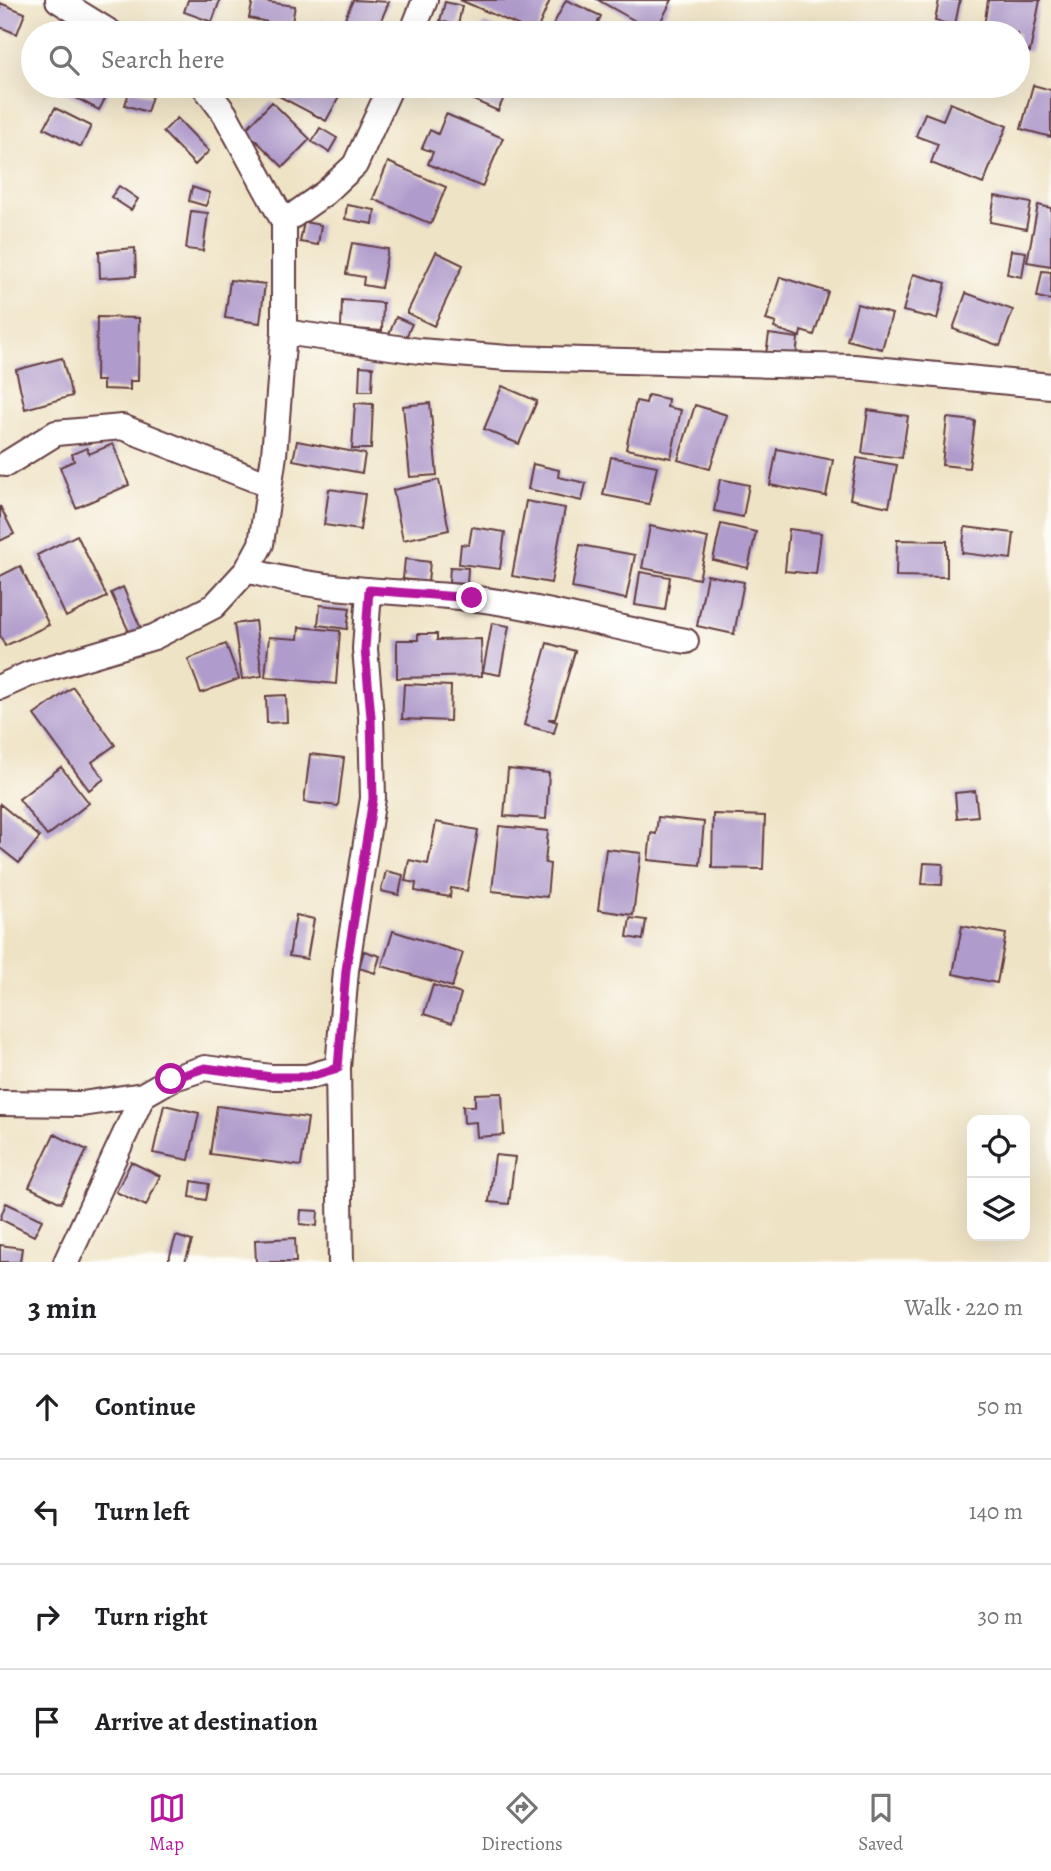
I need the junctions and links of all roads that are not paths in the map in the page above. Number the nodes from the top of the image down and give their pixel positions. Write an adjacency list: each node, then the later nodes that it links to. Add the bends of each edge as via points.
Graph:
1 (58, 0): 3 (street)
2 (425, 0): 4 (street)
3 (92, 21)
4 (417, 21)
5 (213, 98): 7 (street)
6 (386, 98): 7 (street, via 355,165)
7 (284, 222): 8 (street)
8 (284, 332): 9 (street, via 508,358 854,367); 11 (street)
9 (1051, 386)
10 (6, 464): 11 (street, via 56,433 122,427)
11 (269, 485): 12 (street, via 261,544)
12 (247, 570): 13 (street, via 282,581); 15 (street, via 214,606 154,637)
13 (369, 590): 14 (street, via 472,598); 16 (street, via 365,649 373,799 346,970)
14 (686, 641)
15 (0, 687)
16 (338, 1068): 17 (street, via 307,1077 205,1068); 20 (street)
17 (143, 1095): 18 (street, via 82,1104); 19 (street)
18 (0, 1103)
19 (66, 1262)
20 (341, 1262)

